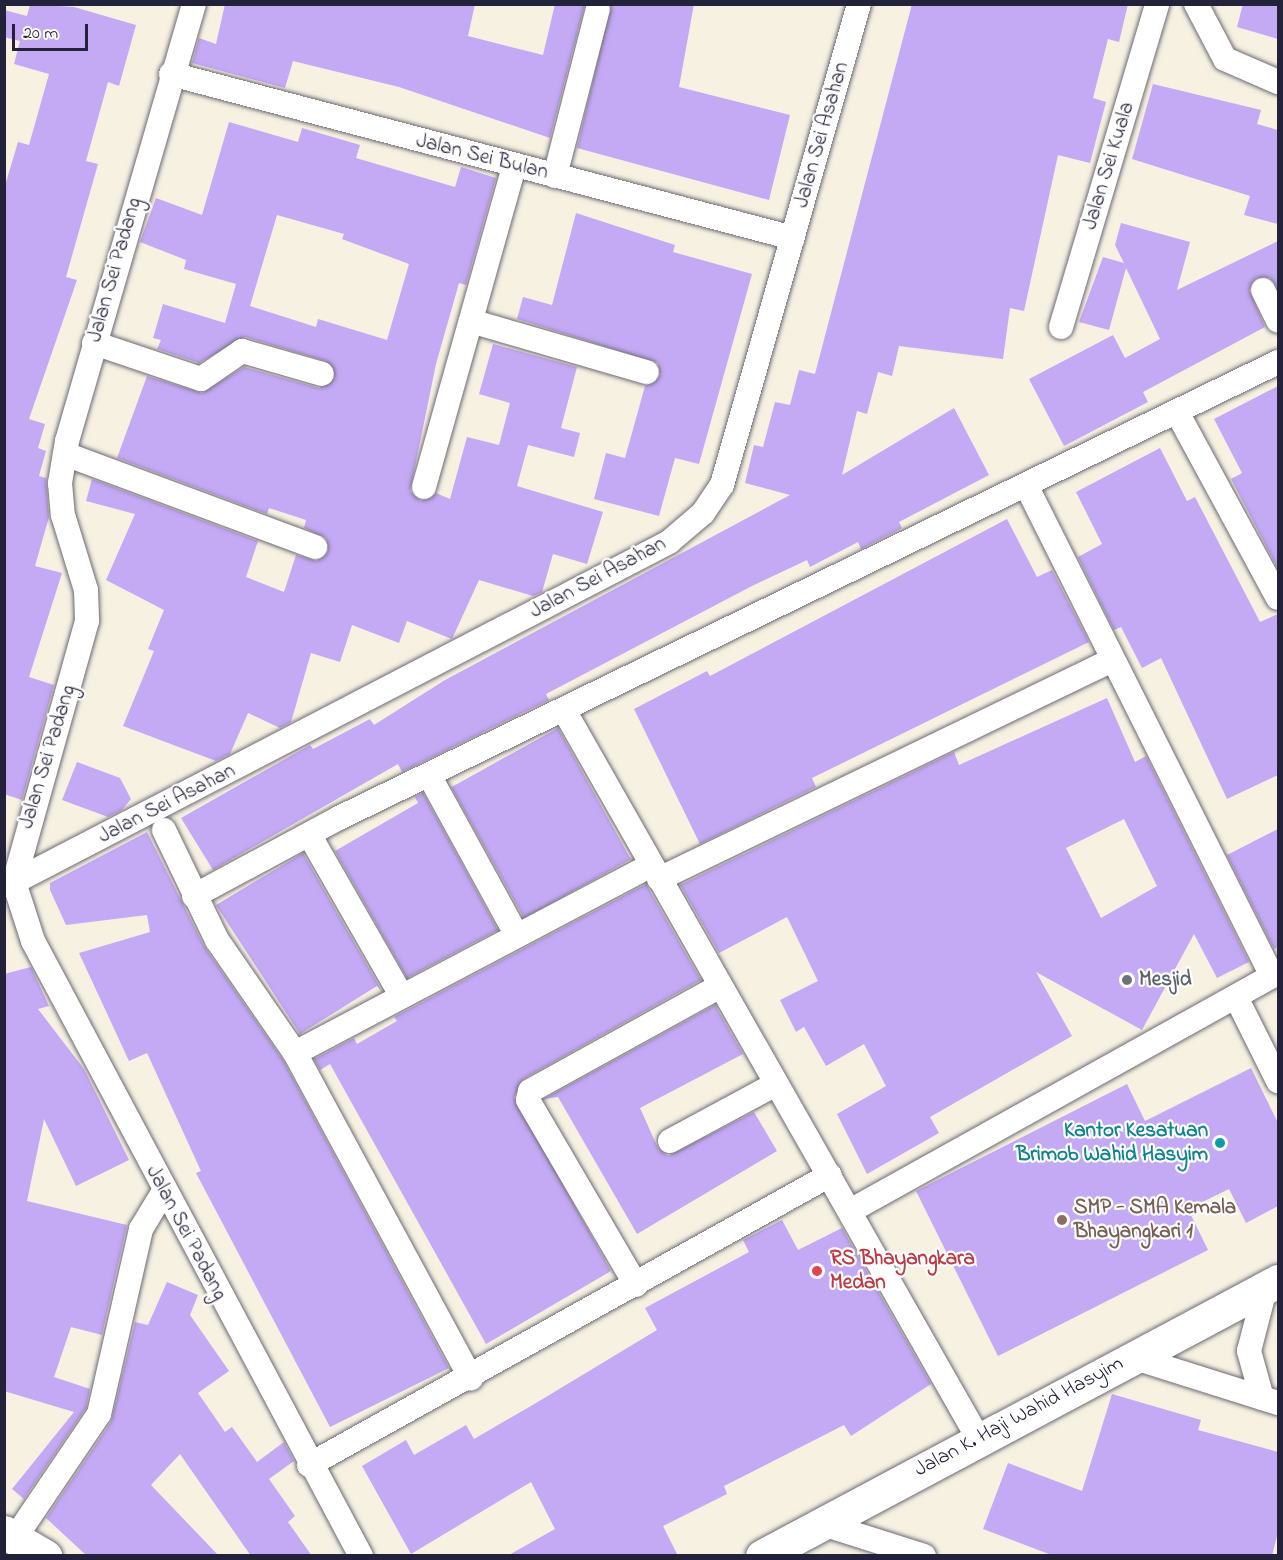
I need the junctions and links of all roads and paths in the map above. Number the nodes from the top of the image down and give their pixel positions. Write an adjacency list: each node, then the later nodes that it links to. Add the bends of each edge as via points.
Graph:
1 (194, 4): 6 (street, Jalan Sei Padang)
2 (859, 4): 10 (street, Jalan Sei Asahan)
3 (1157, 4): 14 (street, Jalan Sei Kuala)
4 (1196, 4): 7 (street, via 1226,59)
5 (598, 9): 9 (street)
6 (171, 74): 8 (street, Jalan Sei Bulan); 15 (street, Jalan Sei Padang)
7 (1278, 82)
8 (514, 166): 9 (street, Jalan Sei Bulan); 12 (street)
9 (555, 176): 10 (street, Jalan Sei Bulan)
10 (793, 238): 31 (street, Jalan Sei Asahan, via 722,485 703,513 669,542)
11 (1263, 290): 13 (street)
12 (471, 321): 17 (street); 21 (street)
13 (1278, 321)
14 (1061, 327)
15 (94, 344): 18 (street, via 201,379 242,351); 20 (street, Jalan Sei Padang)
16 (1278, 362): 19 (street)
17 (647, 372)
18 (322, 374)
19 (1178, 414): 22 (street); 24 (street)
20 (65, 454): 23 (street); 31 (street, Jalan Sei Padang, via 63,515 86,590 87,621)
21 (424, 486)
22 (1027, 487): 25 (street); 26 (street)
23 (315, 547)
24 (1278, 598)
25 (1112, 660): 30 (street); 34 (street)
26 (564, 710): 27 (street); 30 (street)
27 (429, 775): 29 (street); 33 (street)
28 (165, 830): 32 (street)
29 (310, 836): 32 (street); 36 (street)
30 (655, 872): 33 (street); 35 (street)
31 (14, 882): 43 (street, Jalan Sei Padang, via 33,941)
32 (194, 896): 38 (street, via 217,940)
33 (516, 934): 36 (street)
34 (1275, 975): 37 (street)
35 (720, 986): 40 (street); 45 (street, via 530,1091 528,1100)
36 (401, 995): 38 (street)
37 (1237, 999): 39 (street); 44 (street)
38 (295, 1053): 48 (street)
39 (1278, 1081)
40 (776, 1084): 41 (street); 42 (street)
41 (670, 1141)
42 (830, 1175): 44 (street); 45 (street)
43 (164, 1191): 51 (street, Jalan Sei Padang); 53 (street, via 141,1229 99,1414)
44 (850, 1211): 50 (street)
45 (636, 1285): 48 (street)
46 (1272, 1285): 47 (street, Jalan K. Haji Wahid Hasyim); 49 (street, via 1249,1351)
47 (1132, 1357): 49 (street); 50 (street, Jalan K. Haji Wahid Hasyim)
48 (471, 1378): 51 (street)
49 (1270, 1400)
50 (978, 1438): 52 (street, Jalan K. Haji Wahid Hasyim)
51 (309, 1465): 55 (street, Jalan Sei Padang)
52 (823, 1524): 56 (street, Jalan K. Haji Wahid Hasyim); 57 (street)
53 (10, 1535): 54 (street)
54 (45, 1556)
55 (361, 1556)
56 (762, 1556)
57 (924, 1556)

